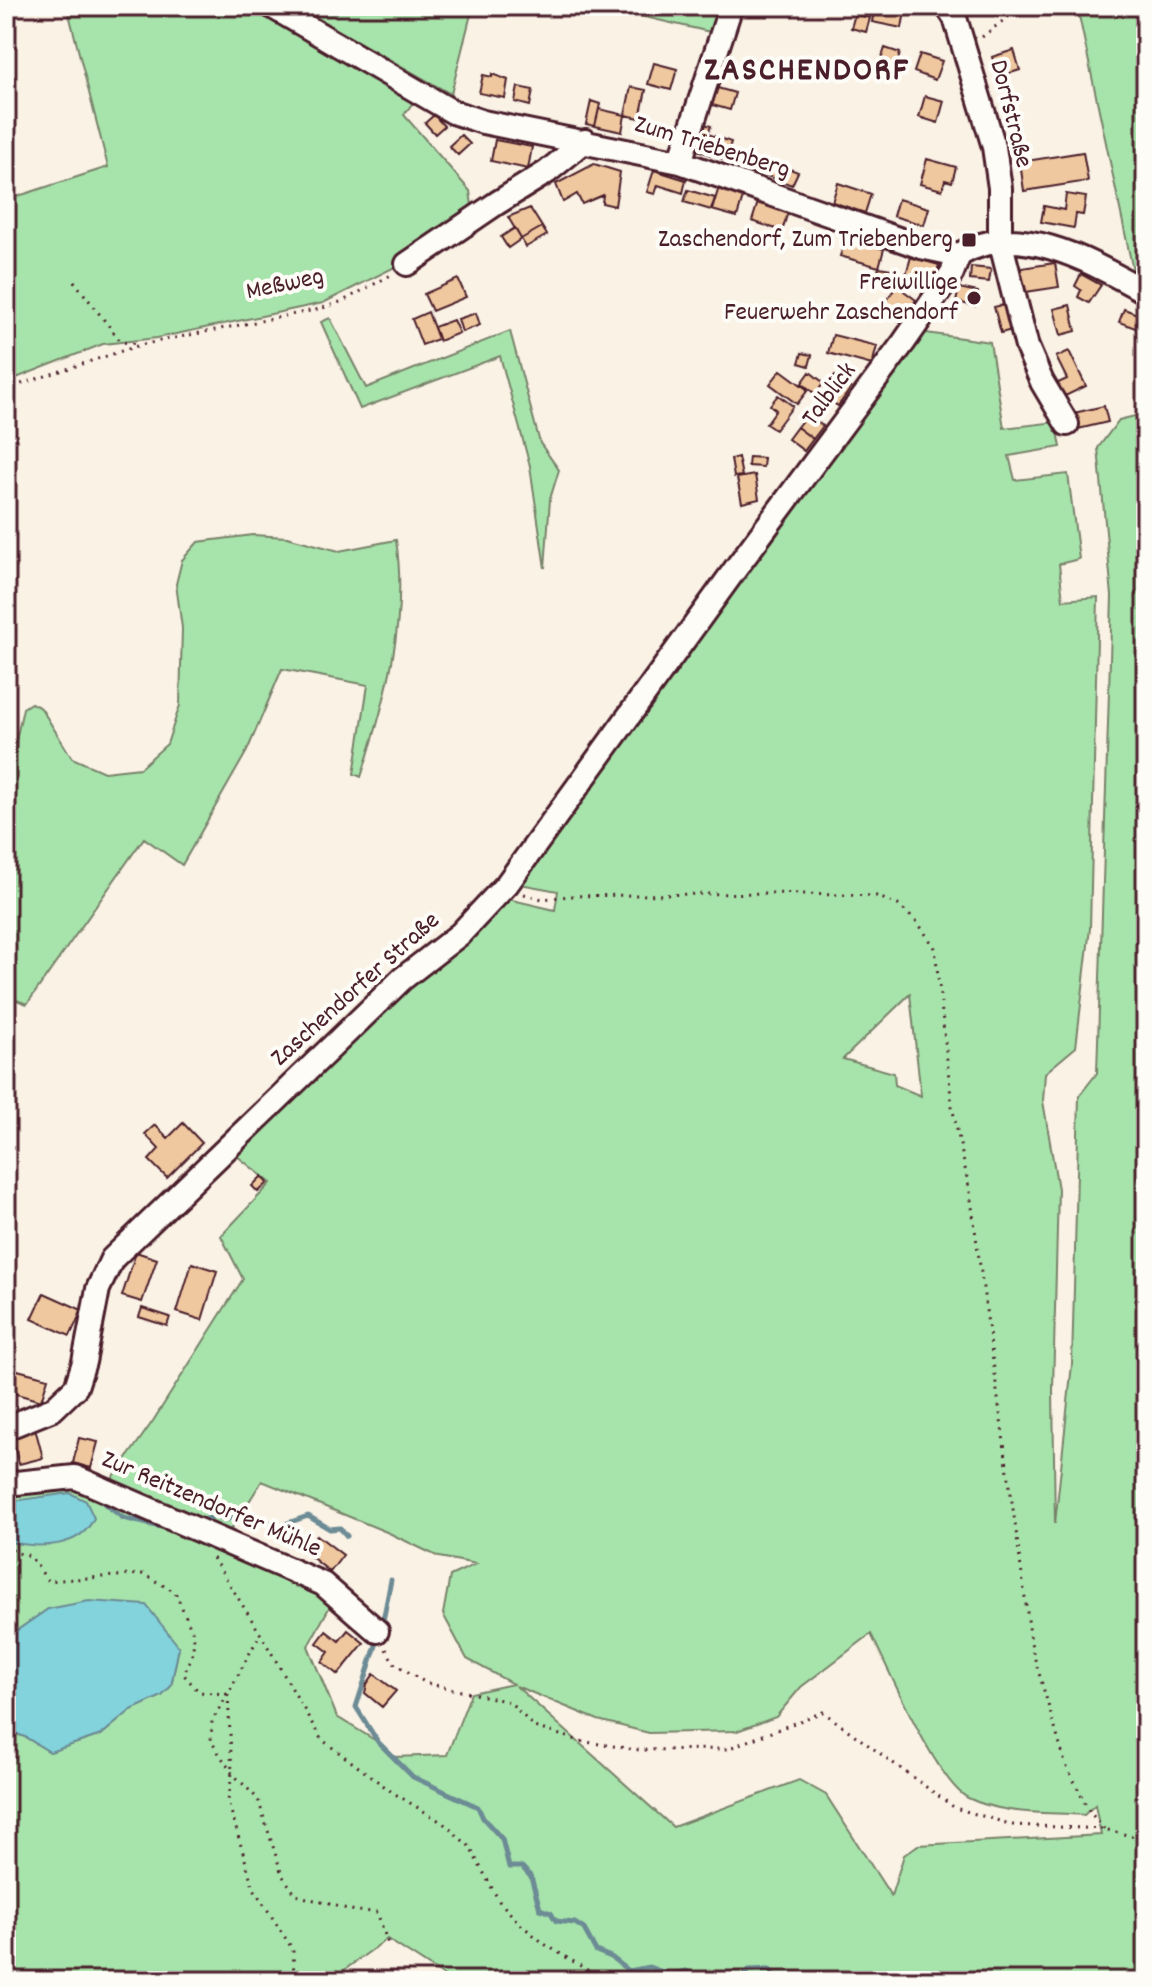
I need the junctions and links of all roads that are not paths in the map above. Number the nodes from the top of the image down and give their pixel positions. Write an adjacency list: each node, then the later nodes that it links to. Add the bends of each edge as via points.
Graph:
1 (271, 6): 6 (street, Zum Triebenberg, via 453,112)
2 (731, 6): 7 (street)
3 (953, 10): 5 (street, Dorfstraße)
4 (982, 37): 5 (street)
5 (967, 55): 8 (street, Dorfstraße, via 994,147)
6 (585, 141): 7 (street, Zum Triebenberg); 10 (street)
7 (680, 162): 9 (street, Zum Triebenberg, via 921,247)
8 (1000, 240): 9 (street); 11 (street, via 1061,250); 12 (street, Dorfstraße, via 1027,347)
9 (959, 255): 13 (street, Talblick, via 904,342)
10 (407, 264)
11 (1146, 292)
12 (1067, 424)
13 (739, 564): 14 (street, Zaschendorfer Straße, via 507,884 460,934 402,979 276,1113 112,1259 98,1289 76,1387 53,1409)
14 (6, 1428)
15 (6, 1484): 16 (street, Zur Reitzendorfer Mühle, via 75,1477 323,1584)
16 (379, 1636)

